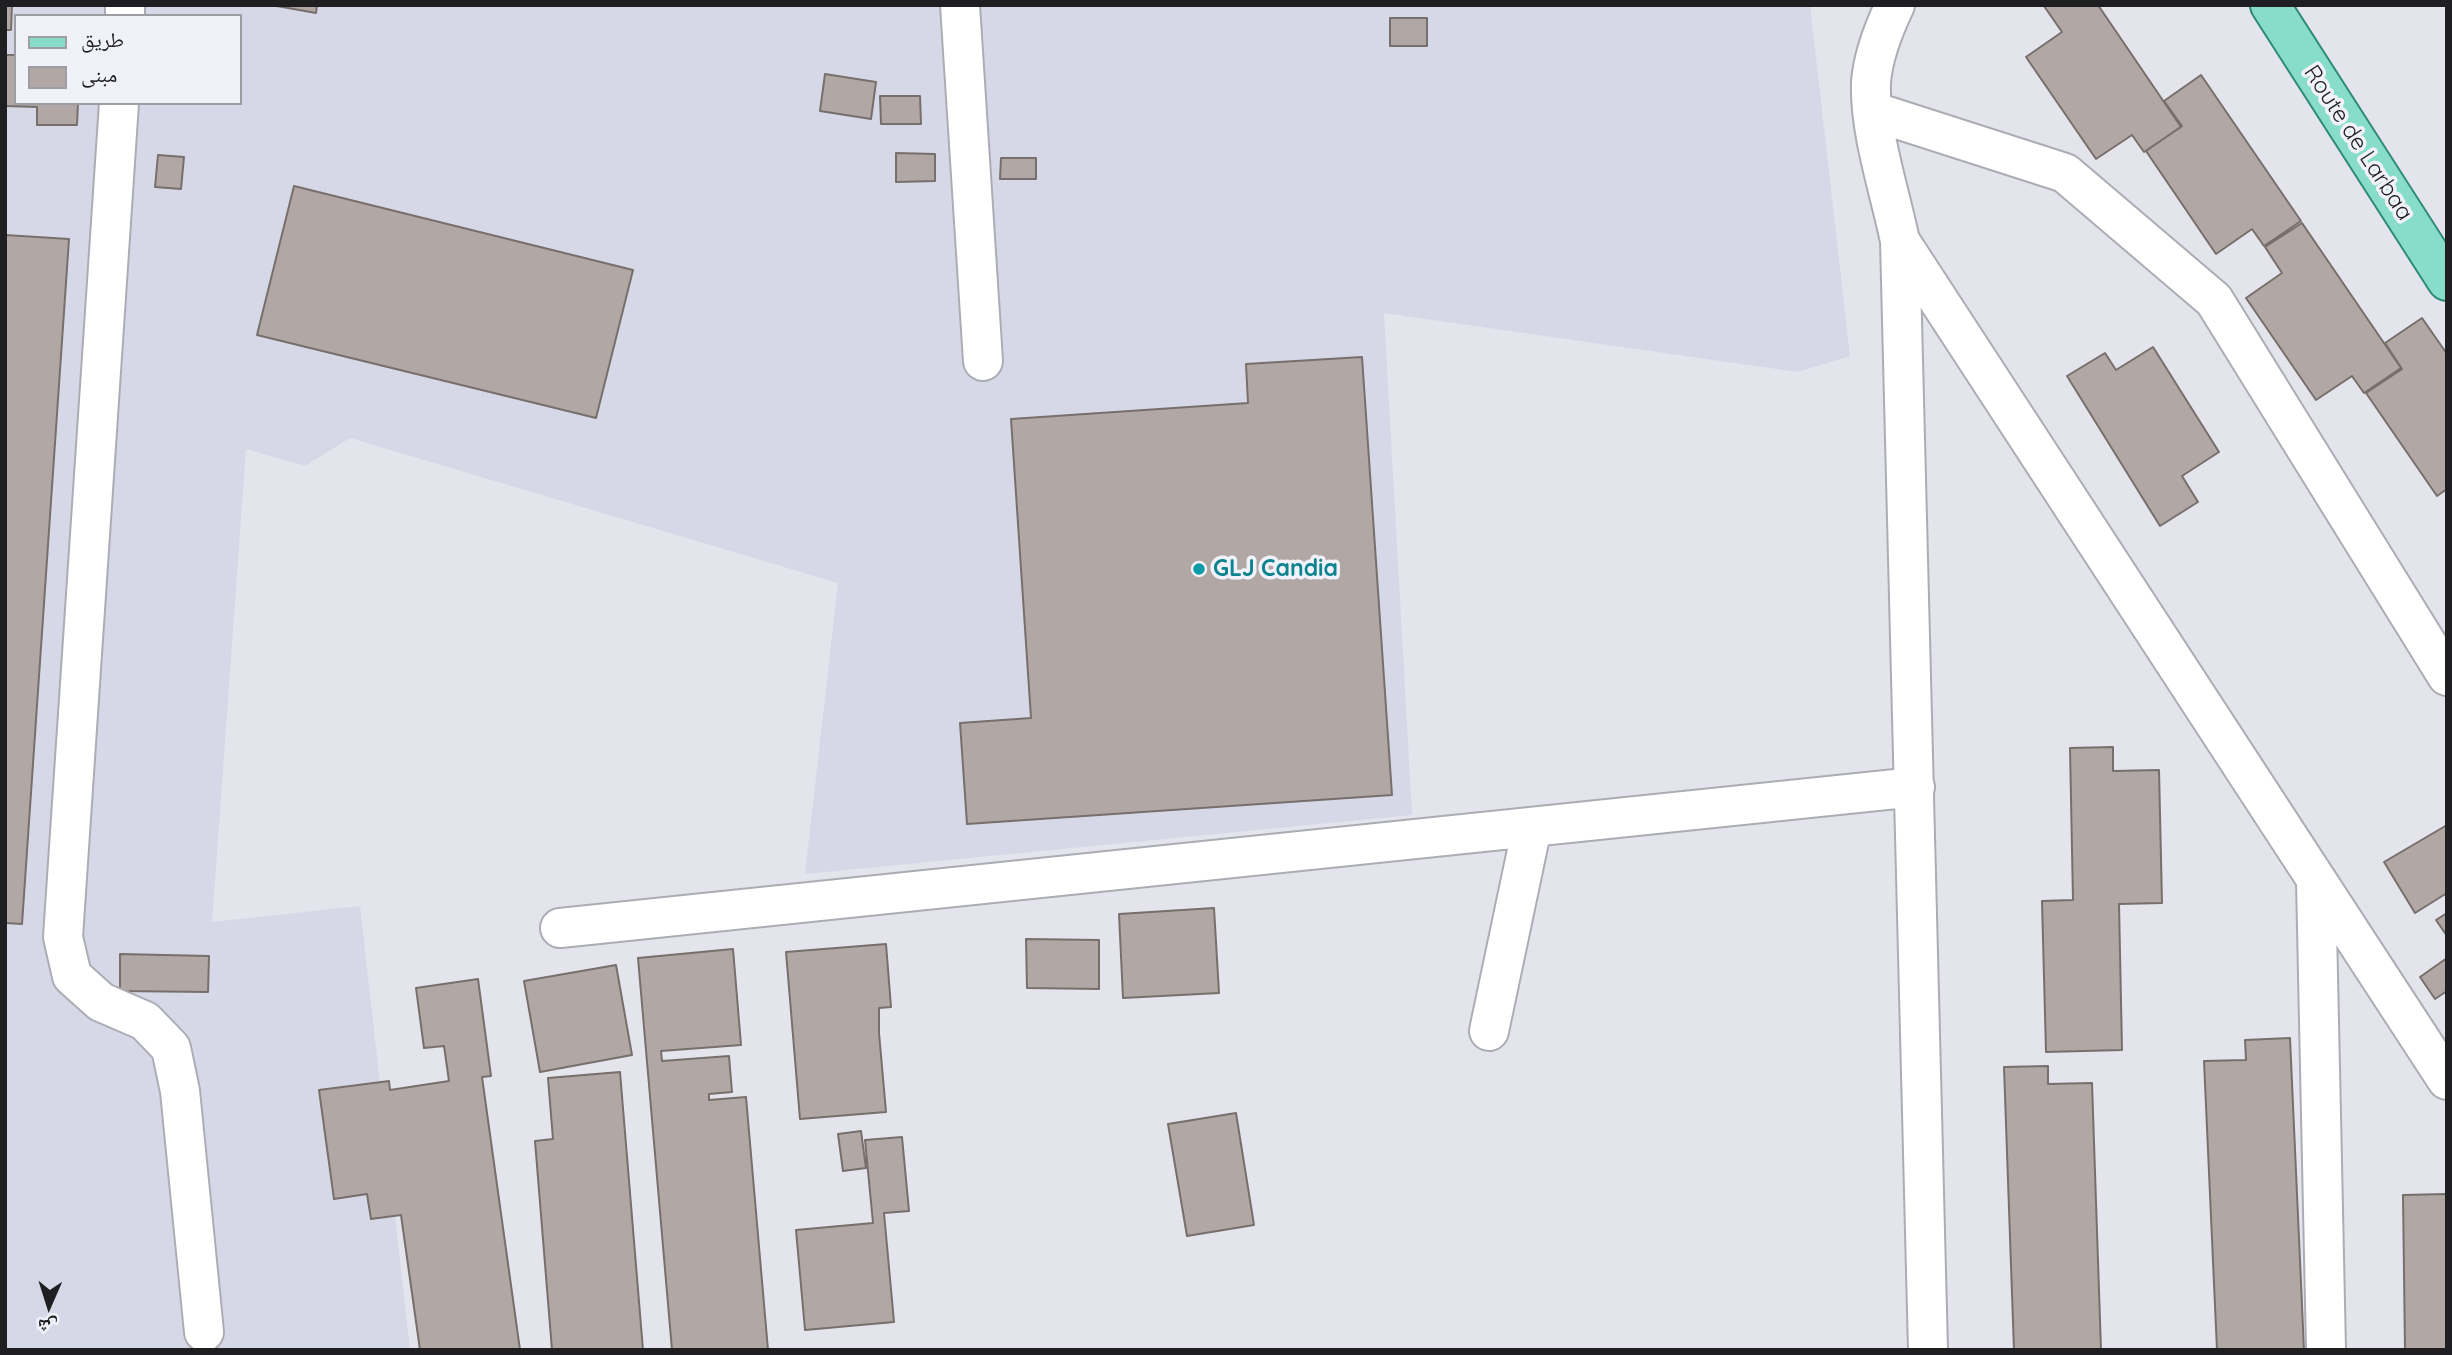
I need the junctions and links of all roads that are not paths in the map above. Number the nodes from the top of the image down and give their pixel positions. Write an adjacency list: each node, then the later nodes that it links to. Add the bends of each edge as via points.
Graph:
1 (960, 5): 8 (street)
2 (1895, 5): 5 (street, via 1871,80)
3 (2270, 5): 7 (main road, Route de Larbaa)
4 (119, 105): 16 (street, via 64,937 72,976 101,1002 145,1021 171,1048 180,1091)
5 (1872, 111): 6 (street); 9 (street, via 2065,173 2214,300)
6 (1900, 241): 10 (street); 12 (street)
7 (2447, 281)
8 (983, 361)
9 (2447, 676)
10 (1916, 787): 11 (street); 17 (street)
11 (1532, 827): 13 (street); 14 (street)
12 (2316, 881): 15 (street); 18 (street)
13 (560, 928)
14 (1489, 1031)
15 (2447, 1080)
16 (204, 1332)
17 (1928, 1350)
18 (2326, 1350)

